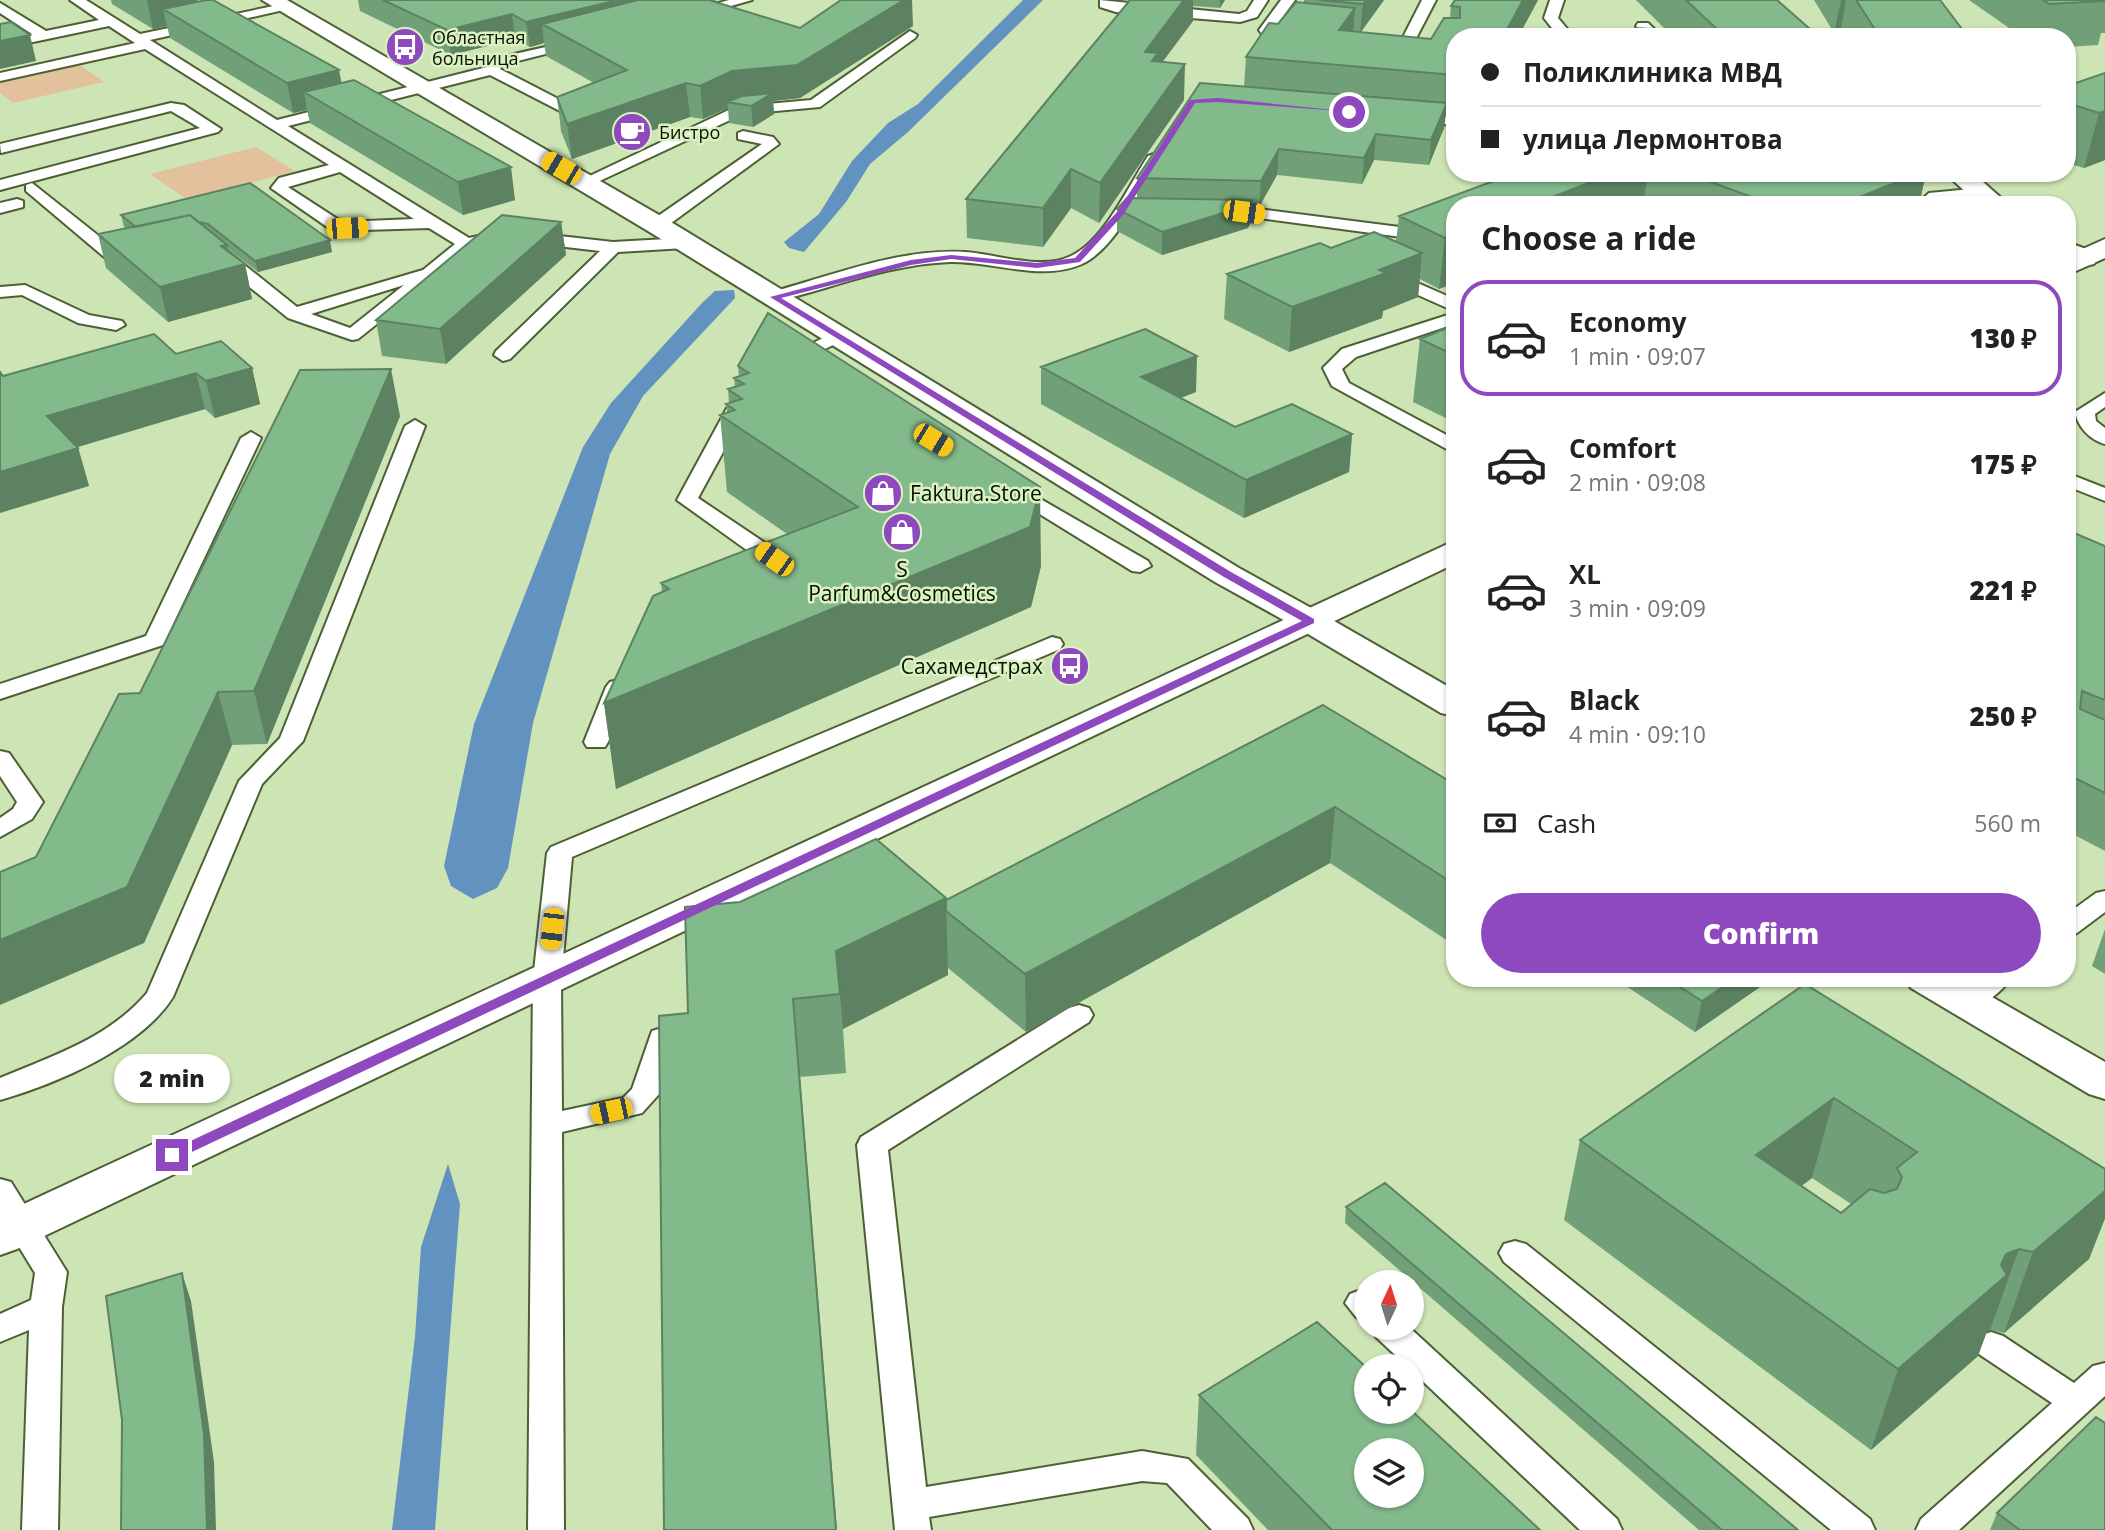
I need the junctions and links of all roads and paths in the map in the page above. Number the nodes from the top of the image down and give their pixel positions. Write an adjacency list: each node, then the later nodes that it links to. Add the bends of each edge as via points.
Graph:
1 (77, 0): 11 (lane)
2 (745, 0): 10 (lane)
3 (1107, 0): 4 (lane, via 1105,4 1116,8 1240,18 1252,14)
4 (1261, 0)
5 (1289, 0): 13 (lane, via 1266,30)
6 (1429, 0): 19 (lane)
7 (1557, 0): 12 (lane, via 1551,18)
8 (278, 3): 17 (lane); 22 (street)
9 (0, 7): 15 (lane)
10 (678, 17)
11 (112, 21): 15 (lane); 17 (lane)
12 (1559, 28)
13 (1304, 34)
14 (910, 35): 32 (lane, via 815,104 740,110)
15 (44, 36): 18 (lane)
16 (593, 38): 20 (lane, via 497,62)
17 (144, 41): 21 (lane); 26 (lane)
18 (0, 45)
19 (1406, 45)
20 (492, 70): 22 (lane); 23 (lane)
21 (0, 77)
22 (423, 87): 26 (lane); 32 (street)
23 (565, 108)
24 (1399, 116): 25 (lane)
25 (1446, 120)
26 (275, 125): 31 (lane)
27 (743, 136): 41 (lane, via 771,144)
28 (1164, 143): 39 (lane)
29 (1, 148): 35 (lane, via 170,107 180,108 213,129)
30 (153, 157): 34 (lane)
31 (341, 167): 40 (lane); 40 (lane, via 285,181 279,188 339,227)
32 (584, 181): 41 (street)
33 (1968, 182): 36 (street)
34 (32, 188): 35 (lane); 49 (lane, via 115,257)
35 (1, 195)
36 (1984, 196)
37 (1198, 208): 43 (lane)
38 (1145, 211): 39 (lane)
39 (1120, 213): 53 (lane, via 1078,260 1037,266 951,257 899,265)
40 (432, 223): 46 (lane)
41 (657, 225): 45 (street)
42 (1446, 227): 43 (lane)
43 (1424, 235): 48 (lane)
44 (204, 242): 55 (lane)
45 (685, 243): 47 (lane); 53 (street)
46 (466, 244): 47 (lane, via 498,234); 51 (lane)
47 (613, 247): 59 (lane)
48 (1388, 247)
49 (150, 251)
50 (1368, 265): 54 (lane)
51 (435, 269): 55 (lane); 55 (lane, via 352,335)
52 (0, 292): 57 (lane, via 25,290 84,319)
53 (774, 297): 58 (street)
54 (1446, 302)
55 (294, 314)
56 (1446, 321): 66 (lane, via 1349,353 1332,368 1341,386)
57 (116, 325)
58 (837, 336): 60 (lane); 73 (street)
59 (503, 355)
60 (795, 357): 61 (lane); 72 (lane, via 758,378 687,500 796,574)
61 (819, 371)
62 (2105, 399): 65 (lane, via 2085,412 2087,423)
63 (415, 426): 88 (lane, via 291,741 251,781 159,997 148,1014 126,1031)
64 (251, 438): 76 (lane, via 155,640)
65 (2105, 438)
66 (1446, 443)
67 (997, 479): 71 (lane)
68 (2076, 483): 69 (lane)
69 (2105, 495)
70 (1446, 555): 73 (street)
71 (1140, 566)
72 (771, 585)
73 (1310, 621): 77 (street); 83 (street)
74 (1052, 644): 83 (lane, via 560,853)
75 (626, 668): 78 (lane)
76 (0, 692)
77 (1446, 700)
78 (596, 742)
79 (0, 758): 80 (lane, via 30,802 23,814)
80 (0, 829)
81 (2105, 899): 82 (lane)
82 (2076, 920)
83 (547, 979): 89 (lane); 90 (street)
84 (1981, 990): 87 (street)
85 (1079, 1015): 98 (lane, via 872,1145)
86 (662, 1038): 89 (lane, via 645,1093 632,1106)
87 (2105, 1083)
88 (0, 1090)
89 (546, 1125): 100 (lane)
90 (7, 1217): 92 (lane, via 51,1272)
91 (1515, 1253): 103 (lane)
92 (46, 1307): 93 (lane); 99 (lane)
93 (0, 1329)
94 (1401, 1340): 102 (lane)
95 (1991, 1345): 97 (lane)
96 (2105, 1376): 97 (lane)
97 (2076, 1402): 104 (lane)
98 (912, 1518): 101 (lane, via 1142,1466 1176,1469)
99 (40, 1530)
100 (546, 1530)
101 (1235, 1530)
102 (1604, 1530)
103 (1857, 1530)
104 (1934, 1530)

